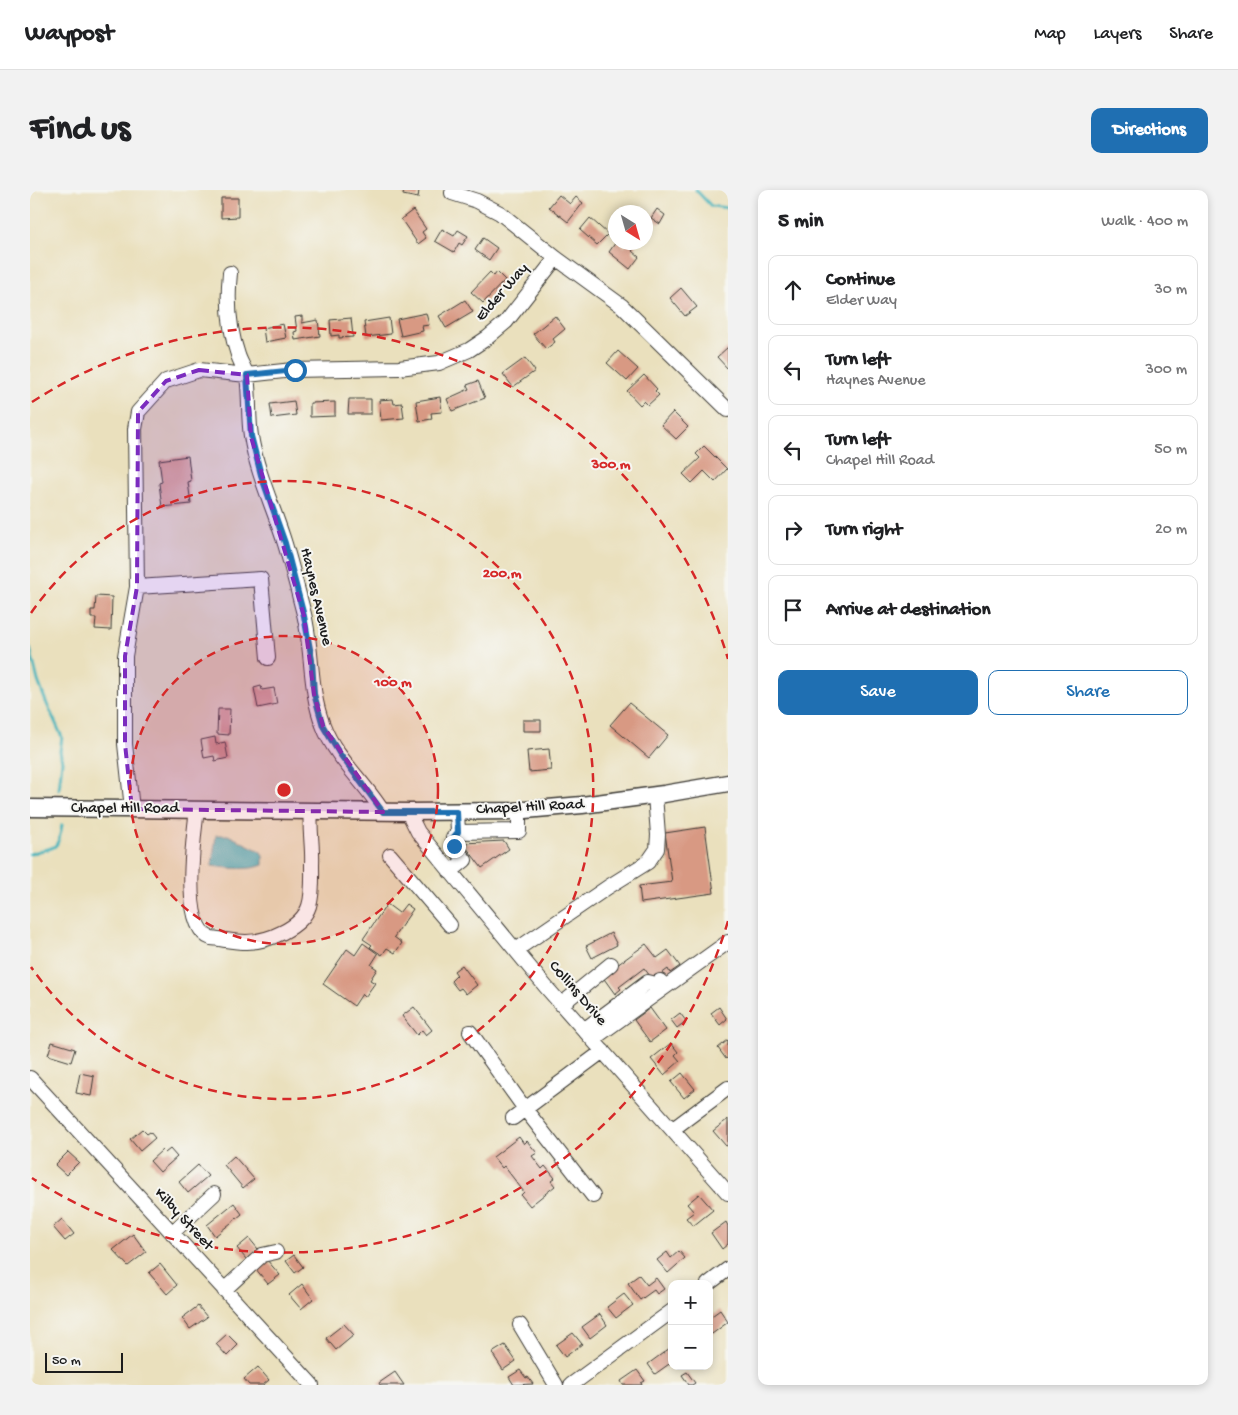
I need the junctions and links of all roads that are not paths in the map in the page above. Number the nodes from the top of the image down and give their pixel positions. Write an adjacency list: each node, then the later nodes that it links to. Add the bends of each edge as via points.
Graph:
1 (452, 193): 2 (street, via 500,213)
2 (556, 258): 4 (street, Elder Way, via 506,322 469,350 439,363); 5 (street, via 622,306)
3 (230, 273): 4 (street, via 229,314 233,340)
4 (247, 375): 6 (street, Elder Way, via 199,370 166,381 138,412 135,429); 15 (street, Haynes Avenue, via 251,436 304,616 314,694 323,726)
5 (728, 410)
6 (137, 587): 7 (street, via 261,579); 11 (street, Elder Way, via 125,656 125,744)
7 (268, 658)
8 (728, 783): 9 (main road, Chapel Hill Road)
9 (655, 795): 14 (main road, Chapel Hill Road); 23 (street, via 657,849 648,862)
10 (30, 808): 11 (main road, Chapel Hill Road)
11 (132, 809): 12 (main road, Chapel Hill Road)
12 (196, 809): 13 (main road, Chapel Hill Road); 13 (street, via 190,876 195,915 206,936 246,942 277,935 292,927 300,922 309,907)
13 (311, 811): 15 (main road, Chapel Hill Road)
14 (519, 811): 17 (main road, Chapel Hill Road); 18 (street, via 519,831)
15 (383, 812): 16 (main road, Chapel Hill Road)
16 (408, 812): 17 (main road, Chapel Hill Road); 20 (street, Collins Drive, via 418,832)
17 (457, 812): 18 (street)
18 (458, 832): 20 (street, via 453,838 454,846 465,860)
19 (390, 855): 21 (street)
20 (450, 872): 23 (street, Collins Drive)
21 (450, 925)
22 (728, 942): 27 (street)
23 (516, 950): 25 (street, Collins Drive)
24 (611, 964): 25 (street)
25 (562, 1004): 27 (street, Collins Drive)
26 (470, 1032): 31 (street)
27 (589, 1034): 28 (street, Collins Drive)
28 (604, 1051): 31 (street); 33 (street, Collins Drive)
29 (30, 1078): 37 (street, Kilby Street)
30 (728, 1088): 33 (street)
31 (526, 1109): 32 (street); 36 (street)
32 (513, 1118)
33 (672, 1129): 34 (street, Collins Drive)
34 (728, 1193)
35 (214, 1194): 37 (street)
36 (593, 1196)
37 (172, 1233): 41 (street, Kilby Street)
38 (276, 1252): 41 (street, via 262,1255)
39 (728, 1269): 40 (street)
40 (713, 1280)
41 (224, 1290): 44 (street, Kilby Street)
42 (668, 1313): 46 (street)
43 (520, 1325): 45 (street)
44 (312, 1385)
45 (556, 1385)
46 (571, 1385)

